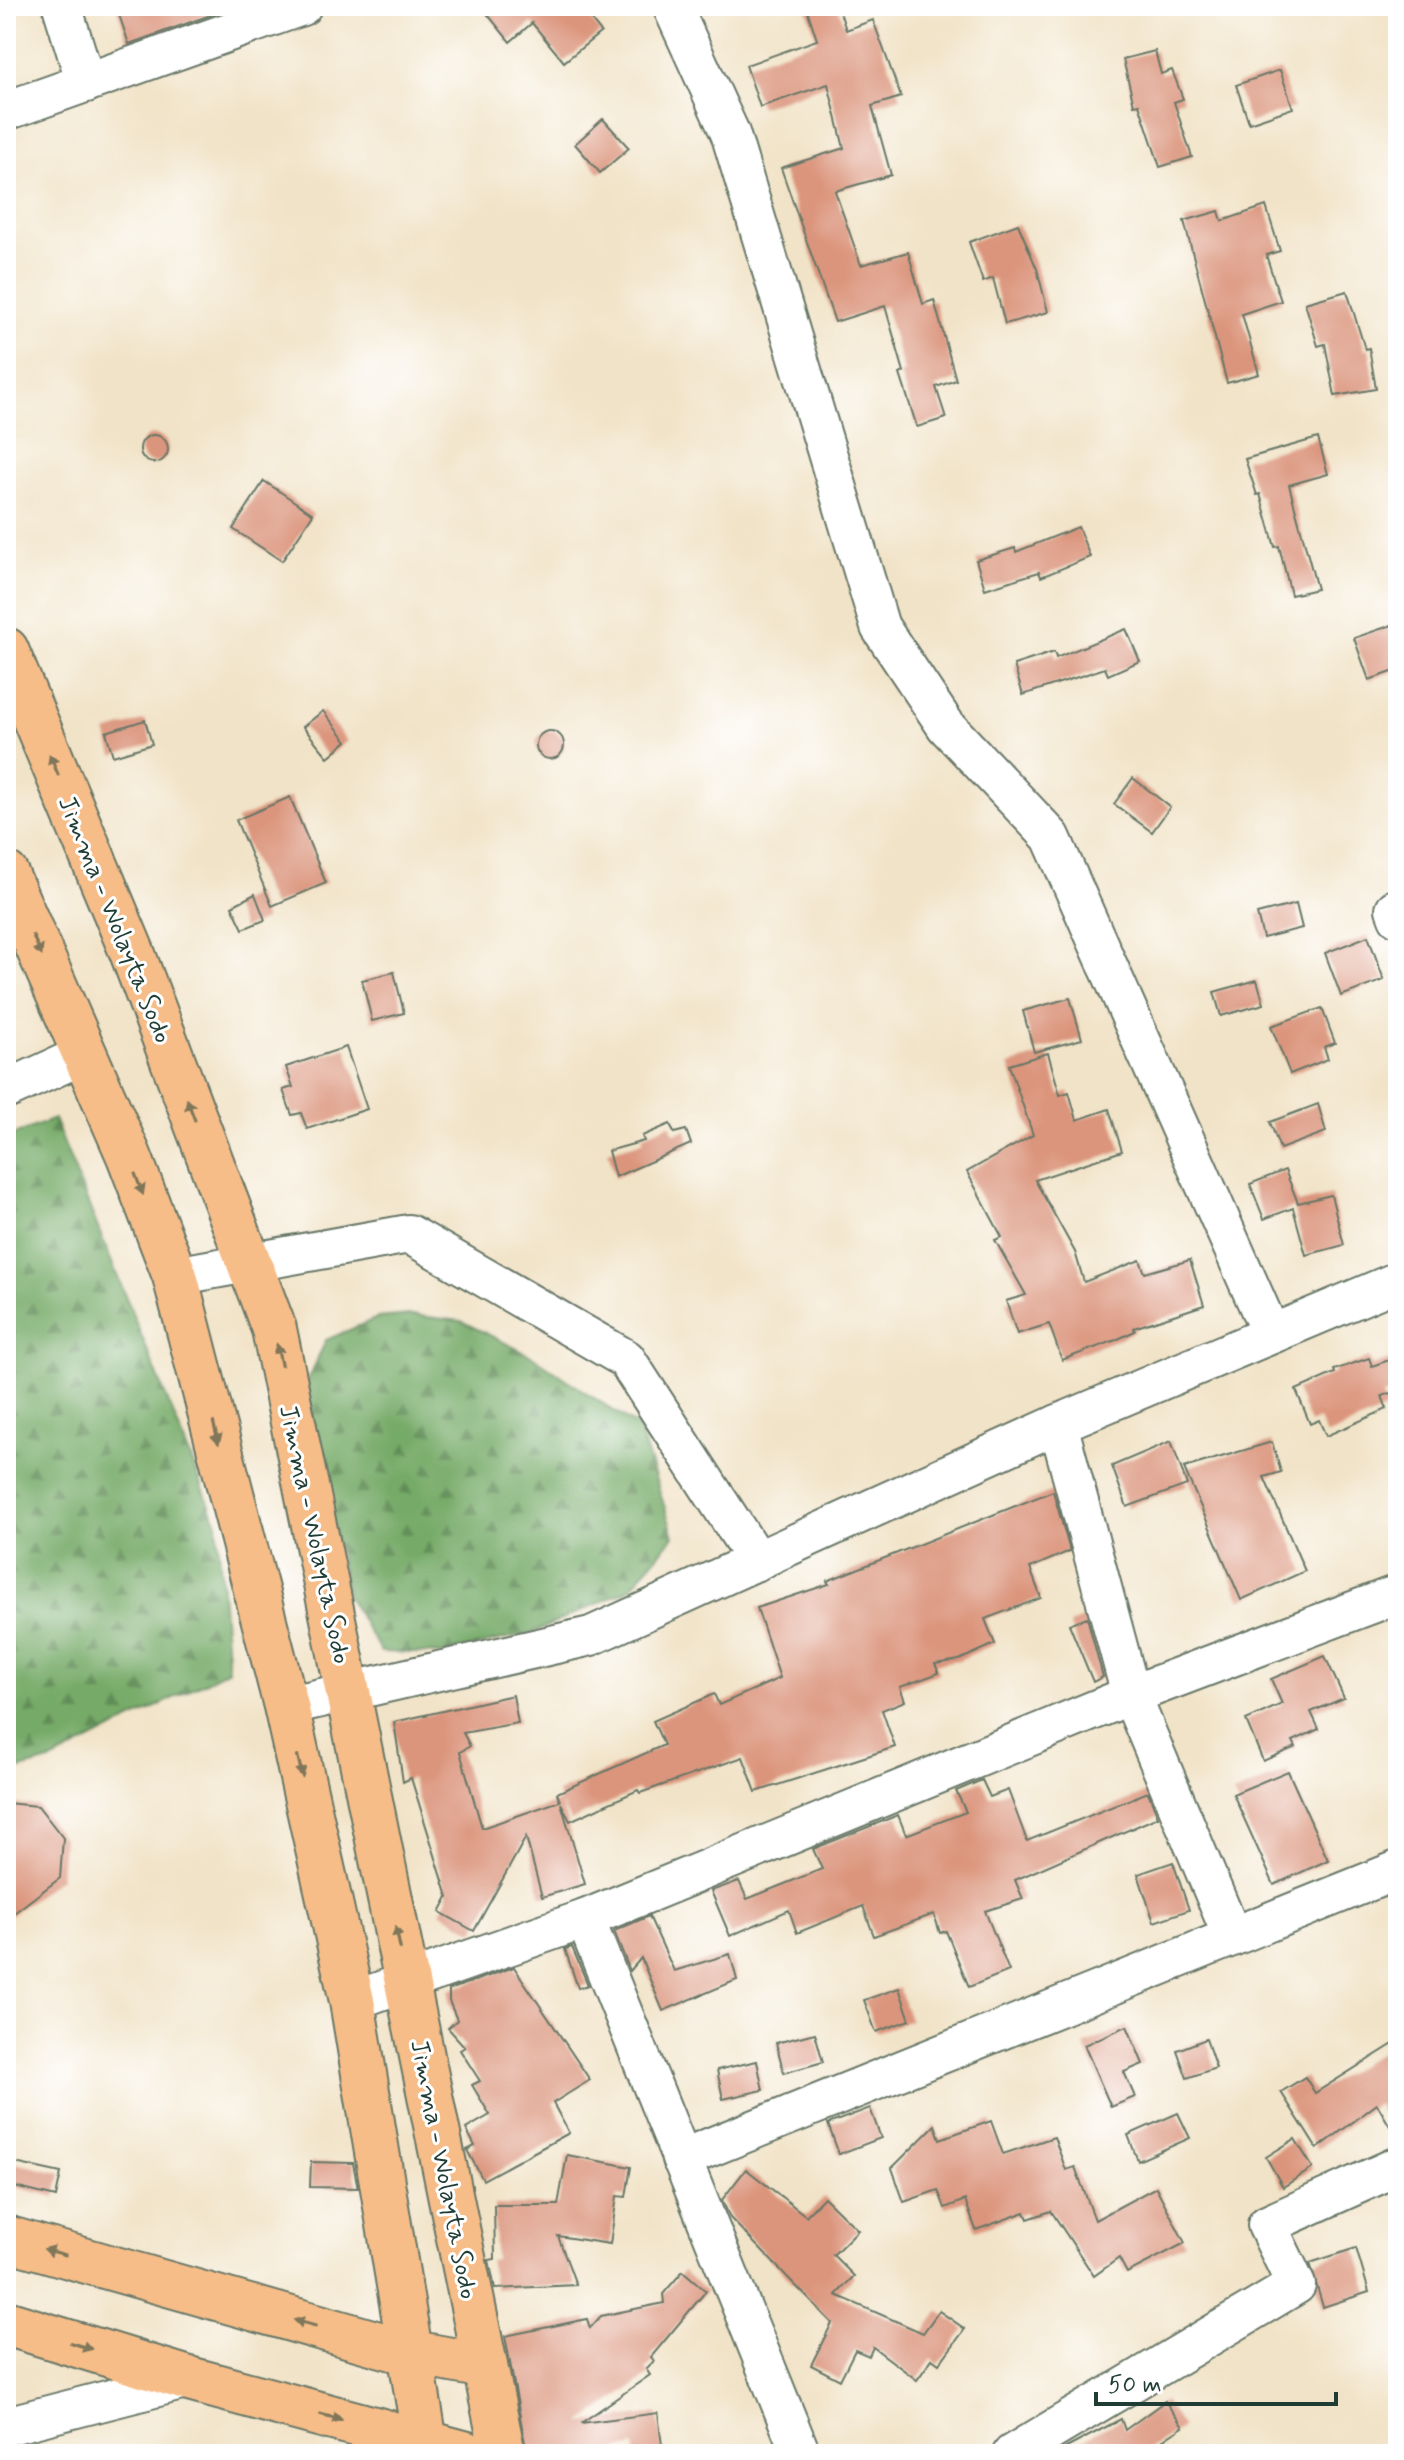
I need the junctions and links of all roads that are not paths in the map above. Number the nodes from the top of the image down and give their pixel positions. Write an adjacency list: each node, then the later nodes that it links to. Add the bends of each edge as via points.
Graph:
1 (62, 6): 4 (street)
2 (302, 6): 4 (street)
3 (672, 6): 13 (street, via 730,133 880,627 946,726 1051,837)
4 (86, 83): 5 (street)
5 (6, 111)
6 (6, 650): 10 (main road, Jimma - Wolayta Sodo, one-way to 6, via 132,952)
7 (6, 874): 8 (main road, one-way to 8)
8 (85, 1054): 9 (street); 11 (main road, one-way to 11)
9 (6, 1090)
10 (249, 1262): 11 (street); 15 (street, via 409,1234 626,1359); 17 (main road, Jimma - Wolayta Sodo, one-way to 10, via 274,1329)
11 (175, 1276): 19 (main road, one-way to 19)
12 (1398, 1281): 13 (street)
13 (1271, 1334): 14 (street)
14 (1058, 1424): 15 (street); 18 (street)
15 (757, 1561): 17 (street, via 591,1636)
16 (1398, 1594): 18 (street)
17 (348, 1692): 19 (street); 23 (main road, Jimma - Wolayta Sodo, one-way to 17)
18 (1131, 1695): 21 (street); 22 (street)
19 (286, 1706): 24 (main road, one-way to 24)
20 (1398, 1870): 22 (street)
21 (585, 1919): 23 (street); 25 (street)
22 (1232, 1936): 25 (street)
23 (407, 1982): 24 (street); 30 (main road, Jimma - Wolayta Sodo)
24 (352, 2001): 29 (main road)
25 (681, 2159): 36 (street)
26 (1398, 2166): 37 (street, via 1267,2225 1296,2285)
27 (6, 2238): 29 (main road, one-way to 27)
28 (6, 2323): 31 (main road, one-way to 31)
29 (407, 2352): 30 (main road); 33 (main road)
30 (485, 2366): 35 (main road, Jimma - Wolayta Sodo)
31 (189, 2379): 32 (street); 33 (main road, one-way to 33)
32 (6, 2426)
33 (426, 2448): 34 (main road)
34 (467, 2454)
35 (503, 2454)
36 (801, 2454)
37 (1012, 2454)

